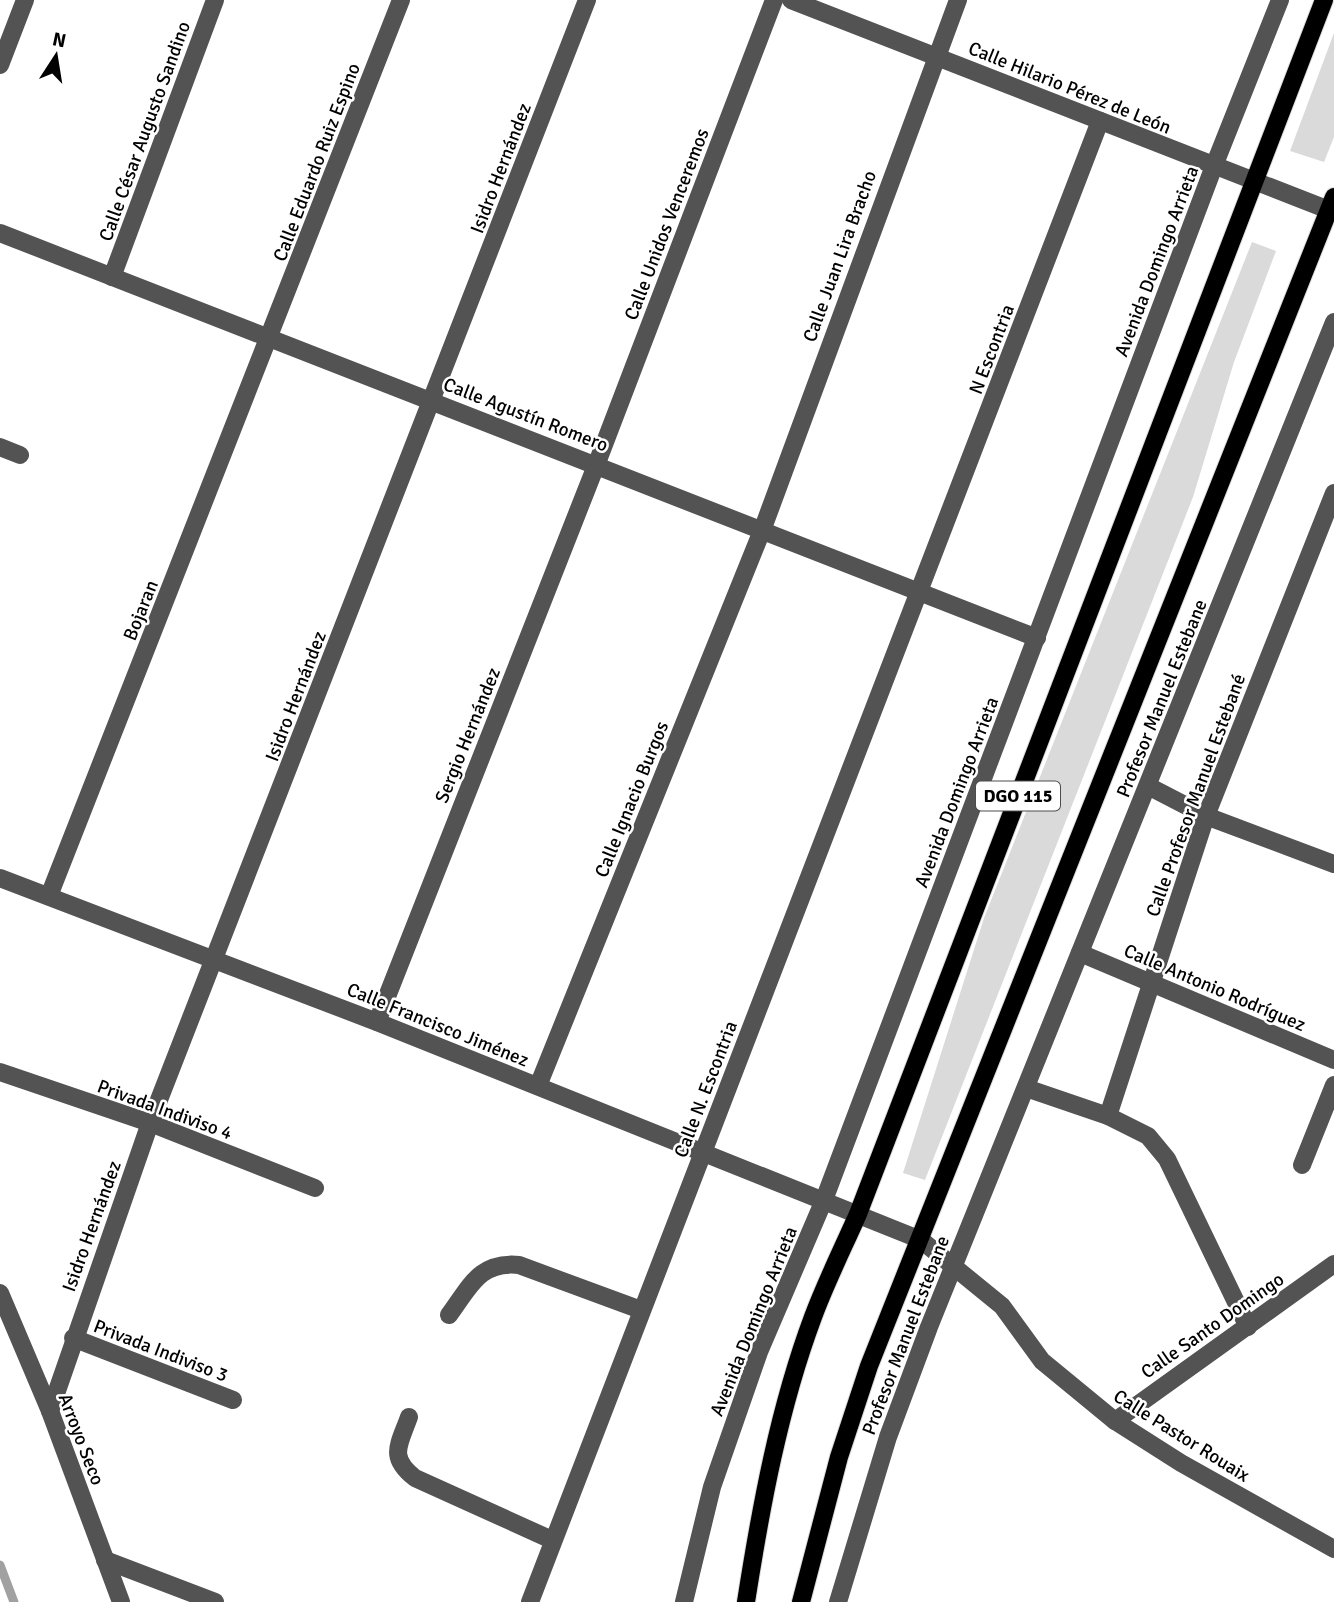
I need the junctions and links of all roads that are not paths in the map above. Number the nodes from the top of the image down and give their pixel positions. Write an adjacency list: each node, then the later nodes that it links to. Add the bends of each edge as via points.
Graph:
1 (25, 0): 11 (street)
2 (215, 0): 18 (street, Calle César Augusto Sandino)
3 (401, 0): 20 (street, Calle Eduardo Ruiz Espino)
4 (587, 0): 21 (street, Isidro Hernández)
5 (774, 0): 24 (street, Calle Unidos Venceremos)
6 (791, 0): 10 (street, Calle Hilario Pérez de León)
7 (958, 0): 10 (street, Calle Juan Lira Bracho)
8 (1280, 0): 13 (street, Avenida Domingo Arrieta)
9 (1324, 0): 14 (main road, DGO 115)
10 (935, 55): 12 (street, Calle Hilario Pérez de León); 26 (street, Calle Juan Lira Bracho)
11 (0, 65)
12 (1100, 121): 13 (street, Calle Hilario Pérez de León); 27 (street, N Escontria)
13 (1213, 166): 14 (street, Calle Hilario Pérez de León); 28 (street, Avenida Domingo Arrieta)
14 (1252, 182): 15 (street, Calle Hilario Pérez de León); 49 (main road, DGO 115)
15 (1332, 207): 50 (main road)
16 (4, 234): 17 (street); 18 (street, Calle Agustín Romero)
17 (0, 254)
18 (112, 277): 20 (street, Calle Agustín Romero)
19 (1334, 322): 29 (street, Profesor Manuel Estebane)
20 (269, 340): 21 (street, Calle Agustín Romero); 33 (street, Bojaran)
21 (432, 401): 24 (street, Calle Agustín Romero); 35 (street, Isidro Hernández)
22 (0, 447): 23 (street)
23 (20, 456)
24 (597, 463): 26 (street, Calle Agustín Romero); 37 (street, Sergio Hernández)
25 (1334, 493): 30 (street, Calle Profesor Manuel Estebané)
26 (763, 528): 27 (street, Calle Agustín Romero); 41 (street, Calle Ignacio Burgos)
27 (920, 592): 28 (street, Calle Agustín Romero); 45 (street, Calle N. Escontria)
28 (1037, 638): 48 (street, Avenida Domingo Arrieta)
29 (1148, 786): 30 (street); 34 (street, Profesor Manuel Estebane)
30 (1206, 817): 31 (street); 36 (street, Calle Profesor Manuel Estebané)
31 (1334, 864)
32 (0, 878): 33 (street, Calle Francisco Jiménez)
33 (49, 896): 35 (street, Calle Francisco Jiménez)
34 (1080, 953): 36 (street, Calle Antonio Rodríguez); 42 (street, Profesor Manuel Estebane)
35 (215, 959): 37 (street, Calle Francisco Jiménez); 44 (street, Isidro Hernández)
36 (1150, 981): 38 (street, Calle Antonio Rodríguez); 43 (street, Calle Profesor Manuel Estebané)
37 (377, 1022): 41 (street, Calle Francisco Jiménez)
38 (1334, 1060)
39 (0, 1072): 44 (street, Privada Indiviso 4)
40 (1334, 1084): 46 (street)
41 (538, 1086): 45 (street, Calle Francisco Jiménez)
42 (1026, 1088): 43 (street); 51 (street, Profesor Manuel Estebane)
43 (1108, 1116): 56 (street, via 1148,1136 1167,1159)
44 (150, 1123): 47 (street, Privada Indiviso 4); 57 (street, Isidro Hernández)
45 (703, 1152): 48 (street, Calle Francisco Jiménez); 54 (street, Calle N. Escontria)
46 (1302, 1165)
47 (315, 1188)
48 (824, 1200): 49 (street, Calle Francisco Jiménez); 68 (street, Avenida Domingo Arrieta, via 755,1365 712,1487)
49 (858, 1214): 50 (street, Calle Pastor Rouaix); 69 (main road, DGO 115, via 813,1317 785,1404)
50 (921, 1240): 51 (street, Calle Pastor Rouaix); 70 (main road, via 869,1366)
51 (954, 1263): 61 (street, Calle Pastor Rouaix, via 1002,1306 1042,1361); 71 (street, Profesor Manuel Estebane, via 888,1437)
52 (1331, 1270): 56 (street, Calle Santo Domingo)
53 (0, 1293): 59 (street, Arroyo Seco)
54 (641, 1310): 55 (street, via 519,1265 502,1263 480,1273); 62 (street, Calle N. Escontria)
55 (449, 1315)
56 (1248, 1327): 61 (street, Calle Santo Domingo)
57 (73, 1338): 58 (street, Privada Indiviso 3); 59 (street, Isidro Hernández)
58 (233, 1400)
59 (50, 1411): 64 (street, Arroyo Seco)
60 (409, 1417): 62 (street, via 397,1451 401,1467 415,1478)
61 (1115, 1421): 63 (street, Calle Pastor Rouaix)
62 (552, 1540): 67 (street, Calle N. Escontria)
63 (1334, 1549)
64 (106, 1560): 65 (street, Arroyo Seco); 66 (street)
65 (121, 1602)
66 (215, 1602)
67 (530, 1602)
68 (684, 1602)
69 (746, 1602)
70 (800, 1602)
71 (838, 1602)

